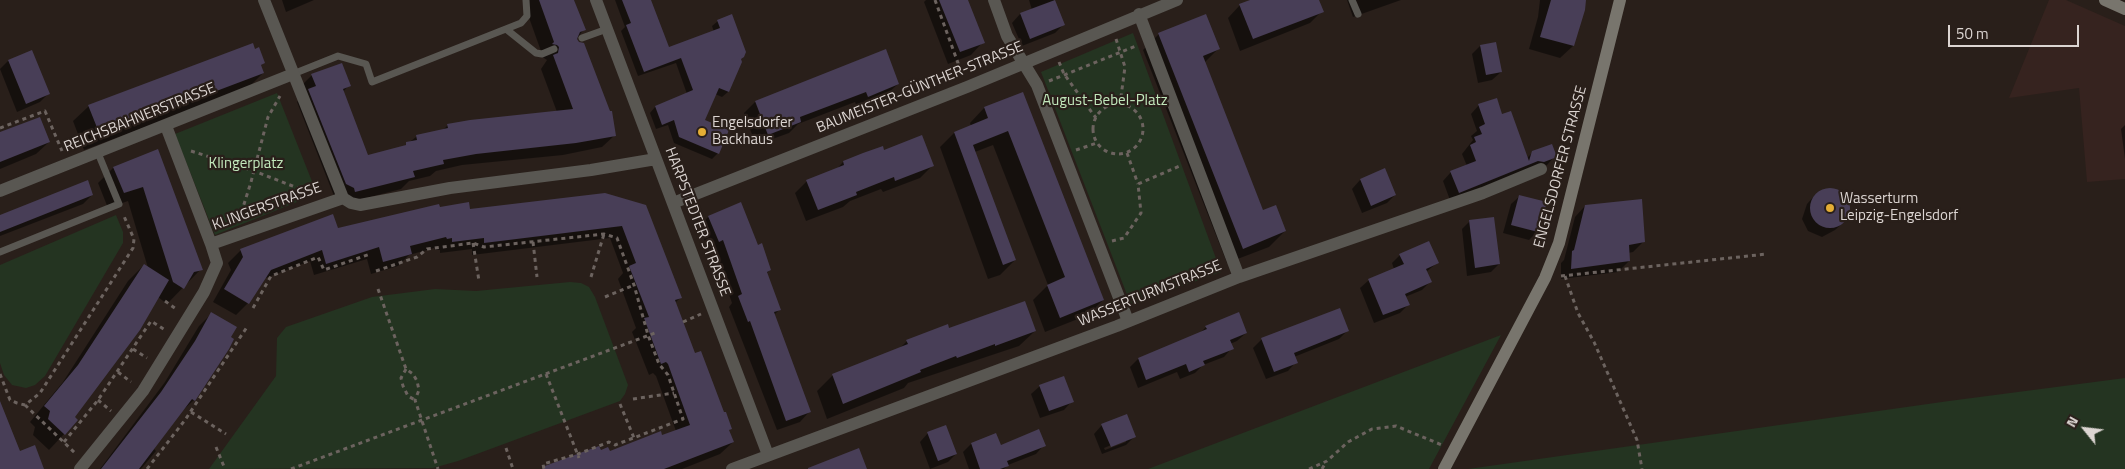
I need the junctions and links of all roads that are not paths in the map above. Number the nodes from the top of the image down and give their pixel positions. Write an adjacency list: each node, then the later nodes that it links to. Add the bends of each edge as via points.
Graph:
1 (264, 0): 17 (street)
2 (526, 0): 12 (lane, via 527,16 521,24)
3 (596, 0): 13 (street, HARPSTEDTER STRASSE)
4 (994, 0): 16 (street, via 1007,36)
5 (1177, 0): 10 (street, BAUMEISTER-GÜNTHER-STRASSE)
6 (1352, 0): 11 (lane)
7 (1620, 0): 32 (main road, ENGELSDORFER STRASSE, via 1559,244 1545,278)
8 (2105, 0): 9 (main road)
9 (2125, 8)
10 (1139, 14): 16 (street, BAUMEISTER-GÜNTHER-STRASSE); 27 (street)
11 (1358, 14)
12 (506, 29): 15 (lane, via 536,53); 17 (lane, via 372,82 366,64 338,56)
13 (607, 29): 14 (lane); 20 (street, HARPSTEDTER STRASSE)
14 (582, 38)
15 (554, 49)
16 (1022, 64): 24 (street, BAUMEISTER-GÜNTHER-STRASSE); 28 (street, via 1037,85)
17 (294, 78): 18 (street, REICHSBAHNERSTRASSE); 23 (street)
18 (166, 126): 19 (street, REICHSBAHNERSTRASSE); 25 (street)
19 (98, 153): 22 (street, REICHSBAHNERSTRASSE); 26 (lane, via 119,204)
20 (656, 159): 23 (street, KLINGERSTRASSE, via 450,188 360,205); 24 (street, HARPSTEDTER STRASSE)
21 (1541, 169): 27 (street, WASSERTURMSTRASSE, via 1483,193)
22 (0, 192)
23 (337, 199): 25 (street, KLINGERSTRASSE)
24 (673, 203): 29 (street, HARPSTEDTER STRASSE)
25 (211, 244): 30 (street, KLINGERSTRASSE, via 217,263 204,292 144,391)
26 (0, 252)
27 (1238, 277): 28 (street, WASSERTURMSTRASSE)
28 (1128, 321): 29 (street, WASSERTURMSTRASSE)
29 (768, 455): 31 (street, WASSERTURMSTRASSE)
30 (83, 466)
31 (732, 469)
32 (1444, 469)

